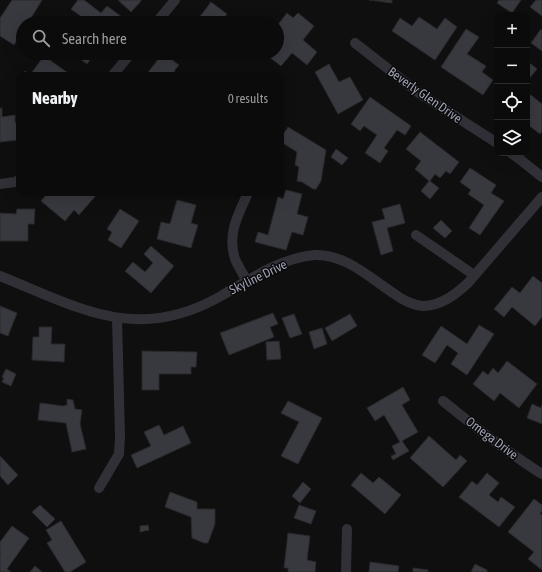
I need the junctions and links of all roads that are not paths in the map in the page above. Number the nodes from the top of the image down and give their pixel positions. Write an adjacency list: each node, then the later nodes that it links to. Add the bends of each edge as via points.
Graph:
1 (176, 0): 2 (street)
2 (162, 16)
3 (355, 43): 6 (street, Beverly Glen Drive, via 419,93)
4 (125, 60): 5 (street)
5 (115, 72)
6 (494, 141)
7 (516, 156): 8 (street)
8 (542, 177)
9 (16, 182): 10 (street)
10 (0, 184)
11 (247, 196): 16 (street, via 235,223 232,242 235,259)
12 (542, 198): 14 (street, Skyline Drive)
13 (416, 235): 14 (street)
14 (474, 275): 16 (street, Skyline Drive, via 458,292 447,299 423,306 400,298 356,267 328,256 315,255 287,262)
15 (0, 276): 17 (street, Skyline Drive, via 88,312)
16 (247, 281): 17 (street, Skyline Drive, via 198,308 179,314 143,320)
17 (117, 318): 20 (street, via 119,454)
18 (443, 401): 19 (street, Omega Drive, via 484,434)
19 (542, 474)
20 (99, 488)
21 (347, 529): 22 (street)
22 (346, 572)

